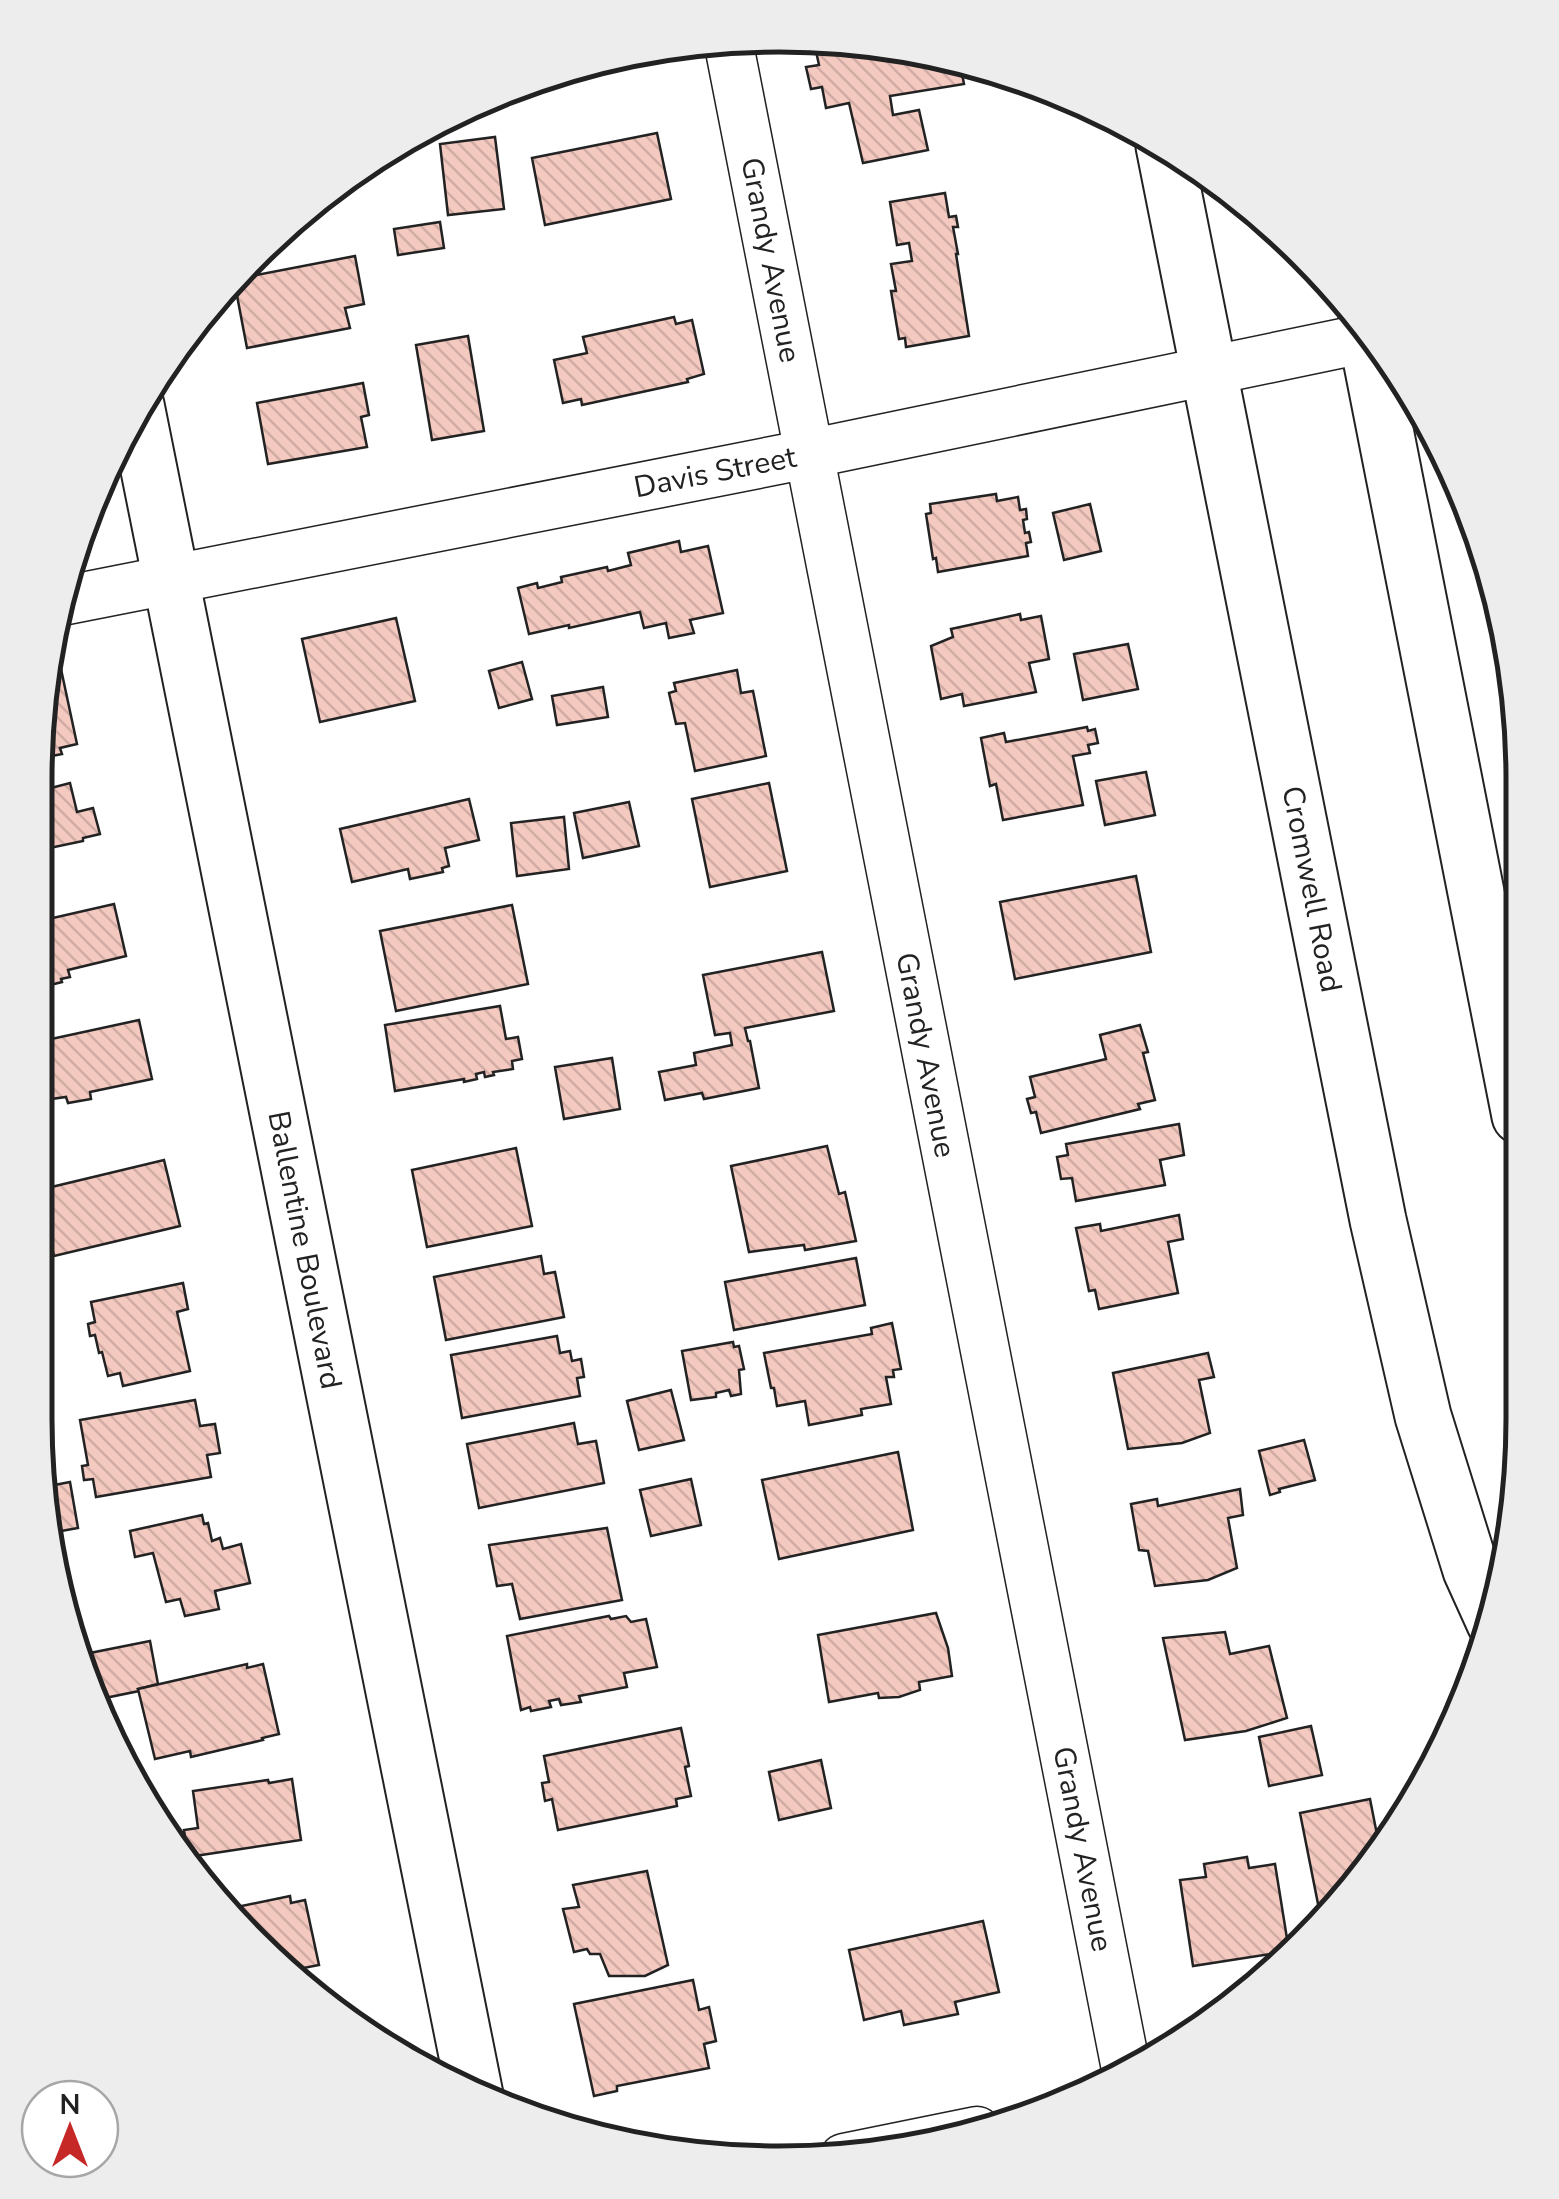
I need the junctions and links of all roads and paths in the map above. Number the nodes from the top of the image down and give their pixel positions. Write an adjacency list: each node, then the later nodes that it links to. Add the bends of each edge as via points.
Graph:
1 (731, 54): 7 (street, Grandy Avenue)
2 (1168, 166): 5 (street, Cromwell Road)
3 (1355, 336): 5 (street, Davis Street)
4 (1371, 358): 10 (street)
5 (1209, 371): 7 (street, Davis Street); 11 (street, Cromwell Road, via 1386,1256 1423,1416)
6 (141, 432): 8 (street, Ballentine Boulevard)
7 (808, 454): 8 (street, Davis Street); 12 (street, Grandy Avenue)
8 (171, 579): 9 (street, Davis Street); 13 (street, Ballentine Boulevard)
9 (75, 598)
10 (1506, 1045)
11 (1484, 1600)
12 (1124, 2059)
13 (471, 2078)

